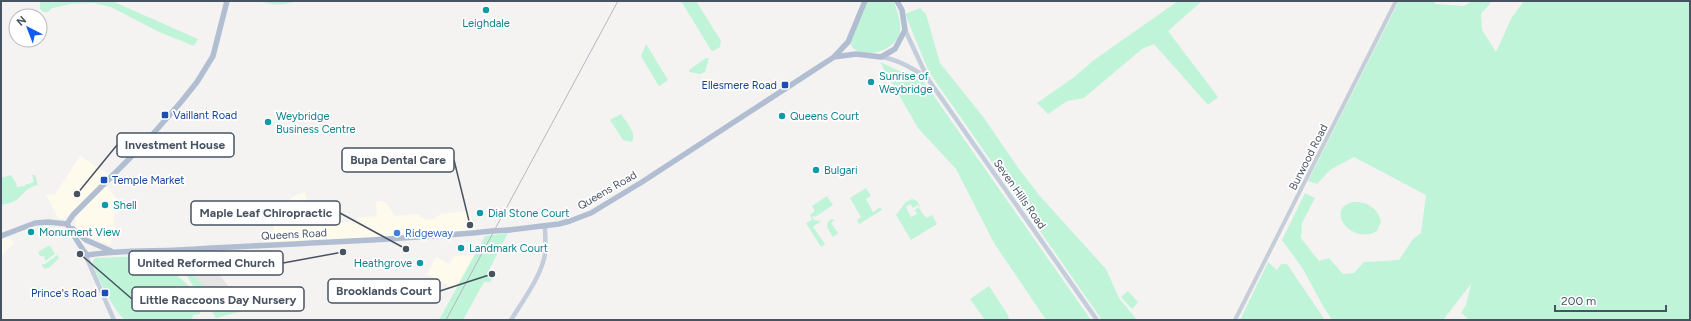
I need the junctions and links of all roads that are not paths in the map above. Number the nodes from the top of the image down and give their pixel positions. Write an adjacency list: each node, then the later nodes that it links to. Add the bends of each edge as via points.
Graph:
1 (227, 1): 11 (main road, via 212,56 194,87 145,143)
2 (865, 1): 6 (main road)
3 (897, 1): 5 (main road, via 902,10)
4 (1396, 1): 22 (street, Burwood Road)
5 (905, 30): 9 (main road, via 895,50); 10 (main road, Seven Hills Road)
6 (848, 42): 7 (main road); 8 (main road)
7 (856, 54): 8 (main road); 9 (main road)
8 (834, 57): 12 (main road, Queens Road, via 619,197 580,217)
9 (881, 57): 10 (main road, Seven Hills Road, via 912,68)
10 (928, 79): 21 (main road, Seven Hills Road)
11 (67, 224): 13 (main road, via 35,223); 14 (main road, Queens Road); 16 (main road)
12 (545, 226): 17 (main road, Queens Road, bridge, via 402,238); 20 (main road, via 545,253 542,263)
13 (1, 236)
14 (88, 241): 15 (main road, Queens Road); 16 (main road)
15 (95, 244): 17 (main road, Queens Road); 18 (main road, via 95,250)
16 (82, 248): 18 (main road)
17 (116, 252): 18 (main road, Queens Road)
18 (89, 255): 19 (main road)
19 (114, 320)
20 (511, 320)
21 (1097, 320)
22 (1235, 320)

